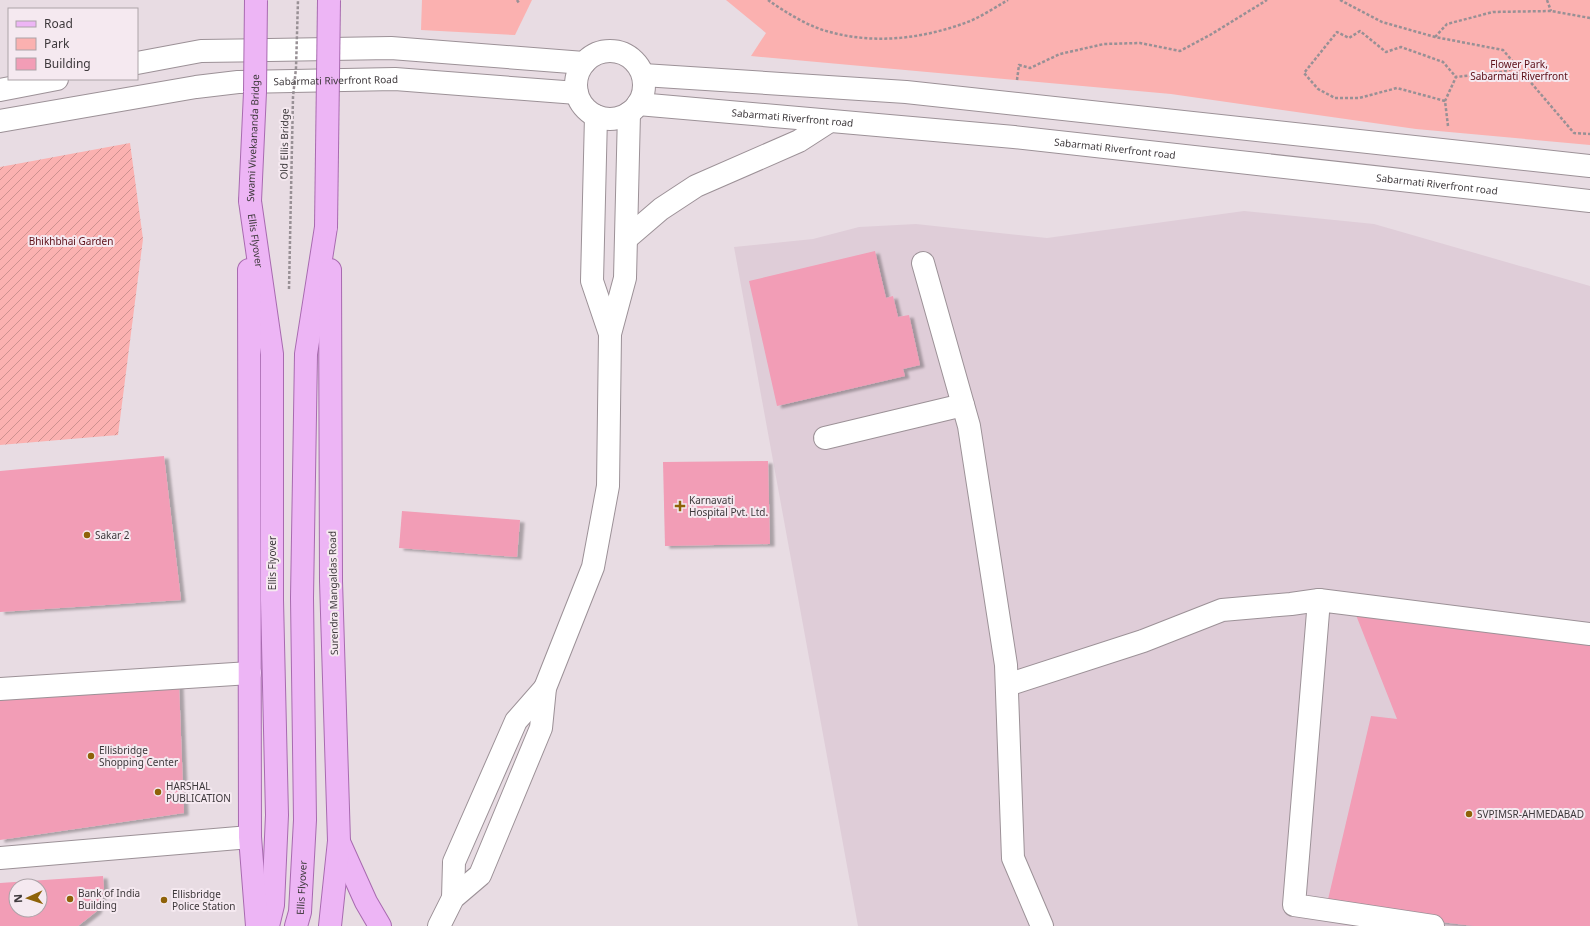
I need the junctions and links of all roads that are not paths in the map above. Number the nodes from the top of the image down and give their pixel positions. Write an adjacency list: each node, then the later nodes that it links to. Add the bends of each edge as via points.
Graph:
1 (256, 0): 16 (main road, Swami Vivekananda Bridge, bridge)
2 (328, 0): 18 (main road, bridge)
3 (584, 63): 4 (street, via 391,48 201,51); 5 (street, via 591,56 601,52 622,52 632,58); 8 (street, via 576,83)
4 (138, 64)
5 (643, 75): 9 (street, via 906,92); 10 (street, via 644,90)
6 (52, 80): 7 (street)
7 (0, 90)
8 (578, 93): 11 (street, via 582,104); 12 (street, Sabarmati Riverfront Road, via 395,79 238,82)
9 (1017, 96): 14 (street); 15 (street)
10 (634, 109): 11 (street, via 623,117 611,119); 13 (street, Sabarmati Riverfront road); 19 (street)
11 (596, 116): 21 (street, via 592,281)
12 (0, 121)
13 (830, 121): 14 (street, Sabarmati Riverfront road); 19 (street, via 799,141 696,186 661,209)
14 (1014, 137): 17 (street, Sabarmati Riverfront road)
15 (1590, 166)
16 (250, 201): 26 (main road, Swami Vivekananda Bridge); 35 (main road, Ellis Flyover, via 272,354 272,600 277,815 273,905)
17 (1590, 201)
18 (326, 227): 31 (main road, Surendra Mangaldas Road, via 330,260 332,582); 36 (main road, Ellis Flyover, via 306,354 302,598 305,820 300,912)
19 (626, 239): 21 (street, via 625,278)
20 (923, 263): 22 (street)
21 (610, 334): 28 (street, via 607,493 593,566)
22 (963, 405): 23 (street); 27 (street, via 1006,665)
23 (825, 438)
24 (1319, 600): 25 (street); 27 (street, via 1222,610 1144,640); 41 (street, via 1294,905)
25 (1590, 634)
26 (250, 673): 29 (street); 30 (main road)
27 (1007, 685): 40 (street, via 1012,858)
28 (545, 688): 33 (street, via 512,728 454,862); 33 (street, via 541,728 480,876)
29 (0, 689)
30 (250, 837): 32 (street); 34 (main road)
31 (339, 841): 37 (main road, Surendra Mangaldas Road); 38 (main road, via 366,902)
32 (0, 858)
33 (453, 898): 39 (street)
34 (258, 926)
35 (268, 926)
36 (296, 926)
37 (330, 926)
38 (380, 926)
39 (439, 926)
40 (1042, 926)
41 (1432, 926)

